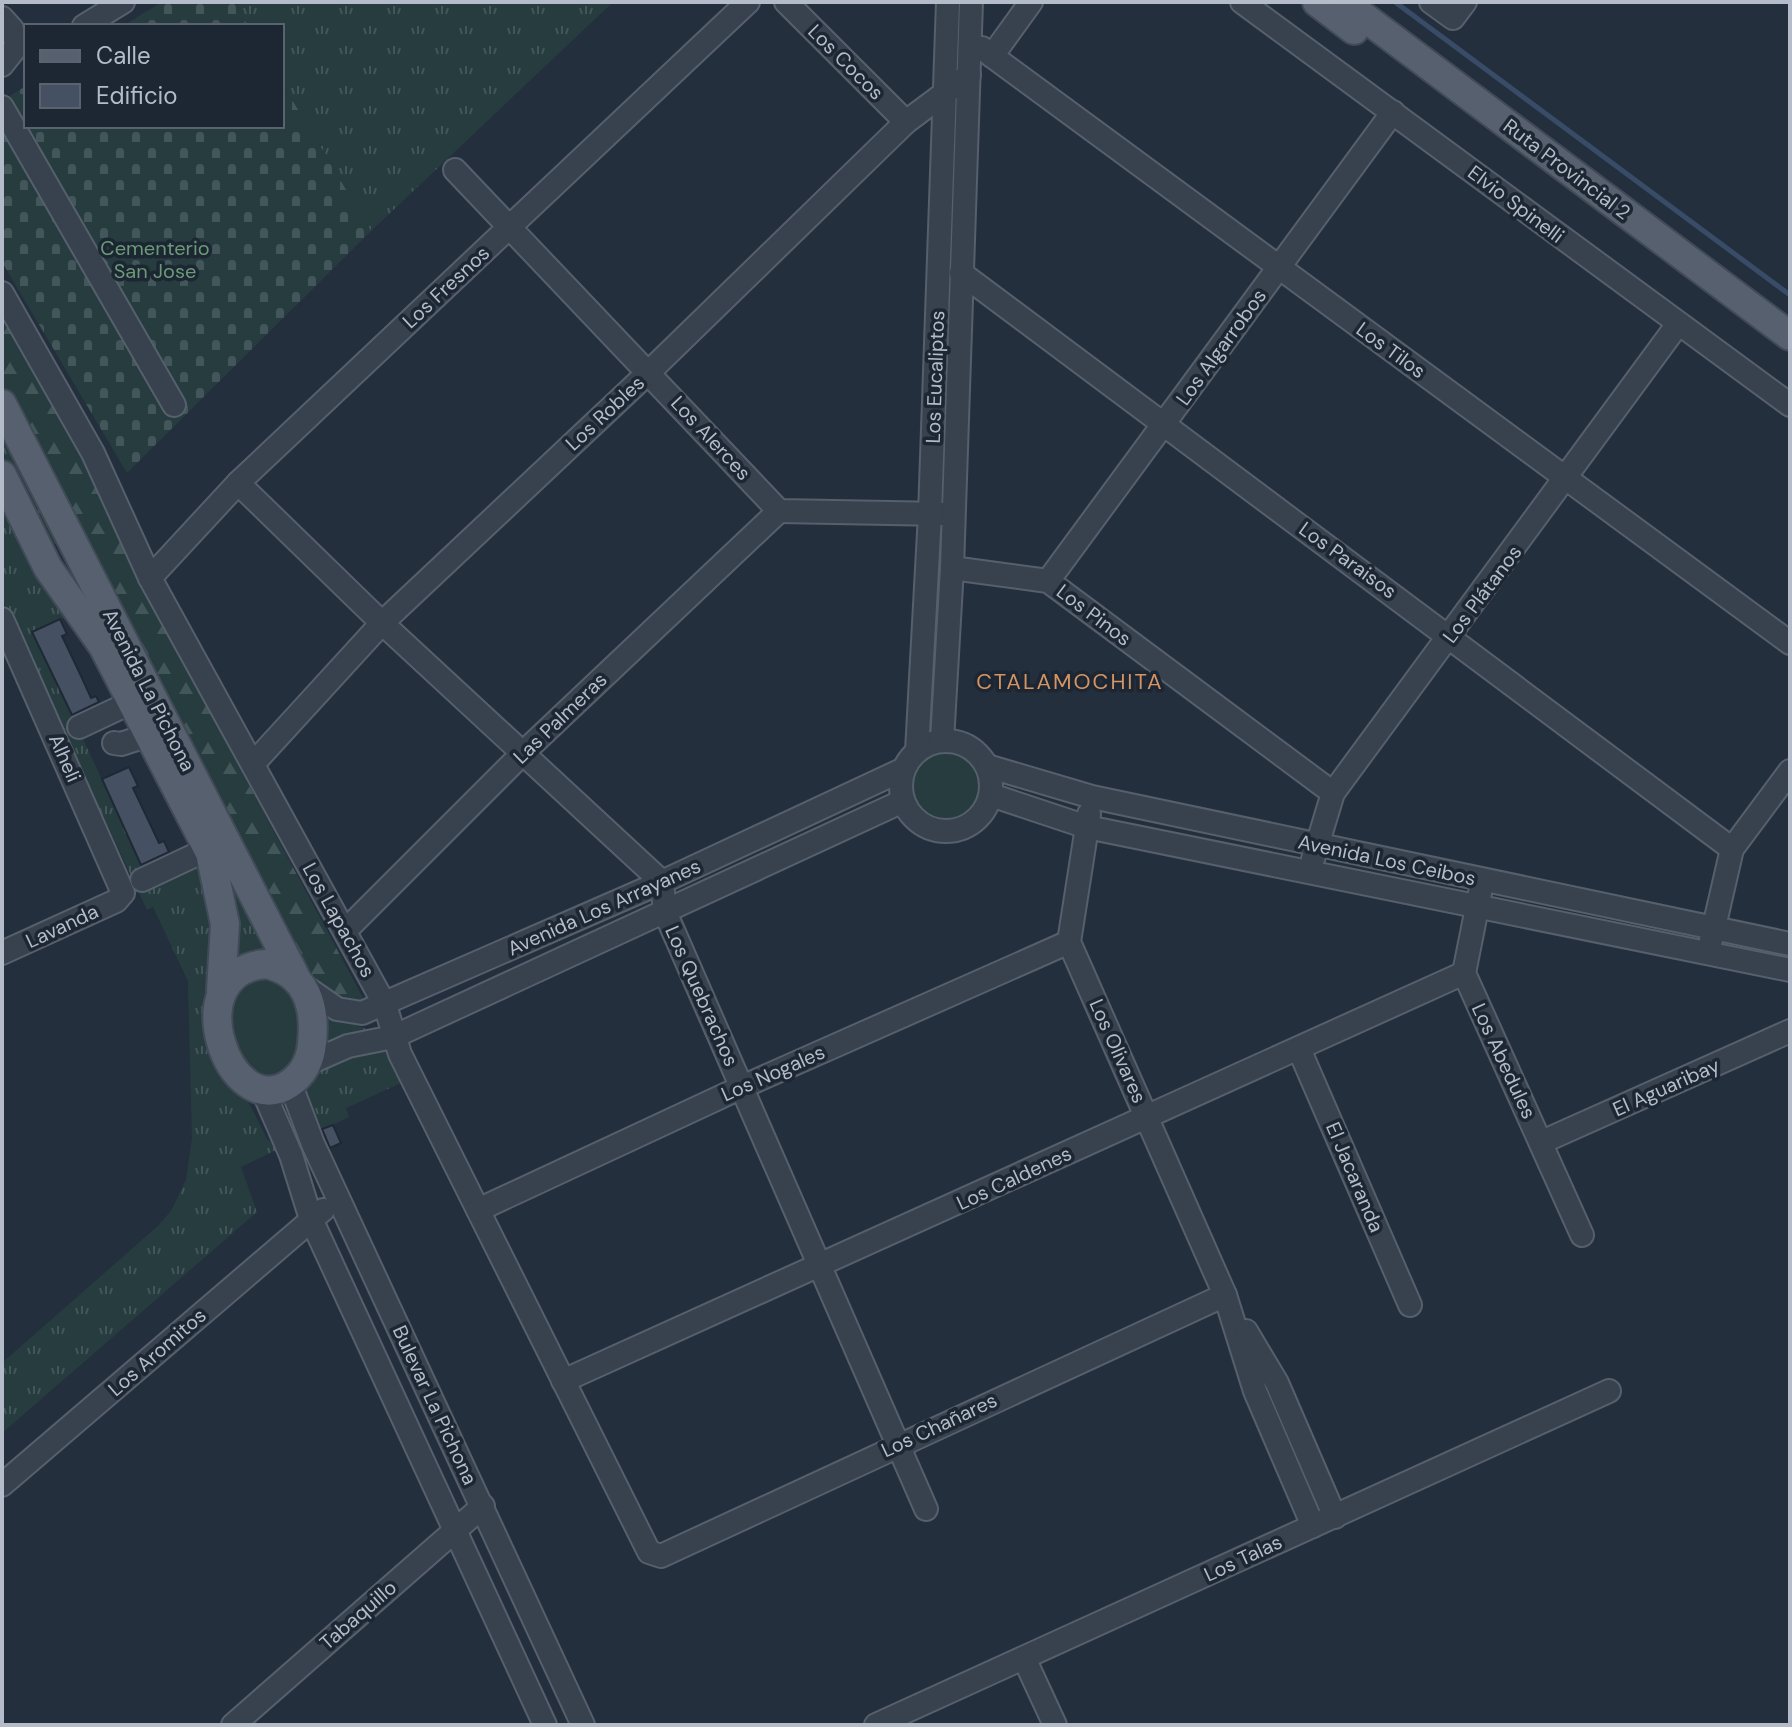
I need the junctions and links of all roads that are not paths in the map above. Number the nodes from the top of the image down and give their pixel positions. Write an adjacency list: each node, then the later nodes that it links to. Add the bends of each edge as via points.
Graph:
1 (123, 2): 13 (street)
2 (748, 2): 26 (street, Los Fresnos)
3 (786, 2): 24 (street, Los Cocos)
4 (948, 2): 14 (street, Los Eucaliptos)
5 (971, 2): 15 (street, Los Eucaliptos)
6 (1031, 2): 17 (street)
7 (1242, 2): 22 (street, Elvio Spinelli)
8 (1317, 2): 23 (main road, via 1438,93)
9 (1344, 2): 23 (main road, Ruta Provincial 2)
10 (1431, 2): 11 (street, via 1453,18)
11 (1465, 2)
12 (2, 18): 16 (street)
13 (87, 24)
14 (947, 28): 15 (street); 20 (street, Los Eucaliptos)
15 (969, 39): 17 (street); 19 (street, Los Eucaliptos)
16 (21, 45): 18 (street)
17 (992, 56): 27 (street, Los Tilos)
18 (2, 65)
19 (969, 75): 20 (street, Los Robles); 28 (street, Los Eucaliptos)
20 (945, 94): 24 (street, Los Robles); 42 (street, Los Eucaliptos)
21 (2, 107): 34 (street)
22 (1393, 112): 27 (street, Los Algarrobos); 30 (street, Elvio Spinelli)
23 (1497, 117): 31 (main road, Ruta Provincial 2)
24 (906, 122): 32 (street, Los Robles)
25 (455, 170): 26 (street, Los Alerces)
26 (510, 226): 32 (street, Los Alerces); 39 (street, Los Fresnos)
27 (1279, 268): 36 (street, Los Algarrobos); 38 (street, Los Tilos)
28 (961, 273): 36 (street, Los Paraisos); 43 (street, Los Eucaliptos)
29 (2, 293): 47 (street, Los Lapachos, via 93,453)
30 (1678, 324): 35 (street, Elvio Spinelli); 38 (street, Los Plátanos)
31 (1790, 336)
32 (649, 372): 41 (street, Los Alerces); 50 (street, Los Robles)
33 (2, 404): 37 (main road, Avenida La Pichona)
34 (174, 405)
35 (1790, 405)
36 (1164, 424): 48 (street, Los Algarrobos); 51 (street, Los Paraisos)
37 (10, 432): 44 (main road, Avenida La Pichona)
38 (1567, 480): 51 (street, Los Plátanos); 52 (street, Los Tilos)
39 (238, 483): 47 (street, Los Fresnos); 50 (street)
40 (5, 487): 45 (main road, Avenida La Pichona)
41 (779, 511): 42 (street); 56 (street, Las Palmeras)
42 (930, 514): 43 (street); 57 (street, Los Eucaliptos)
43 (953, 515): 46 (street, Los Eucaliptos)
44 (69, 534): 45 (street, via 55,552); 84 (main road, Avenida La Pichona)
45 (37, 549): 53 (main road, Avenida La Pichona, via 74,621)
46 (952, 568): 48 (street, Los Pinos); 55 (street, Los Eucaliptos)
47 (150, 578): 58 (street, Los Lapachos)
48 (1048, 581): 61 (street, Los Pinos)
49 (2, 619): 73 (street, Alheli, via 123,887)
50 (382, 623): 56 (street); 58 (street, Los Robles)
51 (1451, 636): 61 (street, Los Plátanos); 67 (street, Los Paraisos)
52 (1790, 643)
53 (141, 719): 54 (street); 68 (main road, Avenida La Pichona)
54 (79, 727)
55 (942, 741): 57 (street); 59 (street, via 968,746)
56 (524, 752): 72 (street); 77 (street, Las Palmeras)
57 (910, 760): 64 (street, via 901,779); 72 (street, Avenida Los Arrayanes)
58 (253, 764): 77 (street, Los Lapachos)
59 (987, 766): 62 (street); 63 (street, Avenida Los Ceibos)
60 (1790, 771): 67 (street)
61 (1333, 793): 66 (street, Los Plátanos)
62 (991, 795): 64 (street, via 978,818 956,831 930,829); 65 (street, Avenida Los Ceibos)
63 (1092, 797): 65 (street); 66 (street, Avenida Los Ceibos)
64 (903, 801): 75 (street, Avenida Los Arrayanes)
65 (1087, 827): 69 (street, Avenida Los Ceibos); 78 (street)
66 (1316, 845): 69 (street, Los Plátanos); 71 (street, Avenida Los Ceibos)
67 (1732, 849): 76 (street)
68 (193, 853): 70 (street); 85 (main road, Avenida La Pichona, via 216,870 225,924)
69 (1309, 875): 74 (street, Avenida Los Ceibos)
70 (142, 880)
71 (1482, 880): 74 (street); 76 (street, Avenida Los Ceibos)
72 (662, 882): 75 (street, Los Quebrachos); 86 (street, Avenida Los Arrayanes)
73 (121, 897): 81 (street, Lavanda)
74 (1478, 908): 80 (street, Avenida Los Ceibos); 83 (street)
75 (665, 912): 88 (street, Avenida Los Arrayanes); 91 (street, Los Quebrachos)
76 (1712, 926): 79 (street, Avenida Los Ceibos); 80 (street)
77 (345, 931): 86 (street, Los Lapachos)
78 (1069, 942): 91 (street, Los Nogales); 92 (street, Los Olivares)
79 (1790, 944)
80 (1710, 952): 82 (street, Avenida Los Ceibos)
81 (2, 953)
82 (1790, 970)
83 (1464, 973): 89 (street, Los Caldenes); 93 (street, Los Abedules)
84 (299, 981): 85 (main road, via 281,967 253,965); 86 (street, Avenida Los Arrayanes, via 322,1001 350,1014); 90 (main road, via 313,1012 312,1049)
85 (221, 990): 90 (main road, via 219,1029 227,1059 243,1081)
86 (385, 1005): 88 (street, Los Lapachos)
87 (1790, 1031): 93 (street, El Aguaribay)
88 (393, 1037): 90 (street, Avenida Los Arrayanes, via 348,1046); 95 (street, Los Lapachos)
89 (1299, 1049): 92 (street, Los Caldenes); 100 (street, El Jacaranda)
90 (287, 1079): 94 (street, Bulevar La Pichona); 96 (street, Bulevar La Pichona, via 291,1155)
91 (742, 1087): 95 (street, Los Nogales); 98 (street, Los Quebrachos)
92 (1147, 1117): 98 (street, Los Caldenes); 99 (street, Los Olivares)
93 (1542, 1142): 97 (street, Los Abedules)
94 (338, 1197): 96 (street, Los Aromitos); 105 (street, Bulevar La Pichona)
95 (478, 1210): 101 (street, Los Lapachos)
96 (311, 1219): 104 (street, Los Aromitos); 109 (street, Bulevar La Pichona)
97 (1582, 1235)
98 (820, 1266): 101 (street, Los Caldenes); 103 (street, Los Quebrachos)
99 (1225, 1295): 103 (street, Los Chañares); 107 (street, via 1277,1383); 108 (street, via 1255,1391)
100 (1410, 1305)
101 (563, 1381): 110 (street, Los Lapachos)
102 (1609, 1391): 107 (street, Los Talas)
103 (897, 1444): 106 (street, Los Quebrachos); 110 (street, Los Chañares)
104 (2, 1485)
105 (483, 1506): 109 (street, Tabaquillo); 114 (street, Bulevar La Pichona)
106 (926, 1509)
107 (1335, 1517): 108 (street, Los Talas)
108 (1313, 1526): 111 (street, Los Talas)
109 (457, 1528): 112 (street, Tabaquillo); 113 (street, Bulevar La Pichona)
110 (654, 1556)
111 (1024, 1658): 115 (street, Los Talas); 116 (street)
112 (233, 1725)
113 (545, 1725)
114 (583, 1725)
115 (876, 1725)
116 (1055, 1725)

